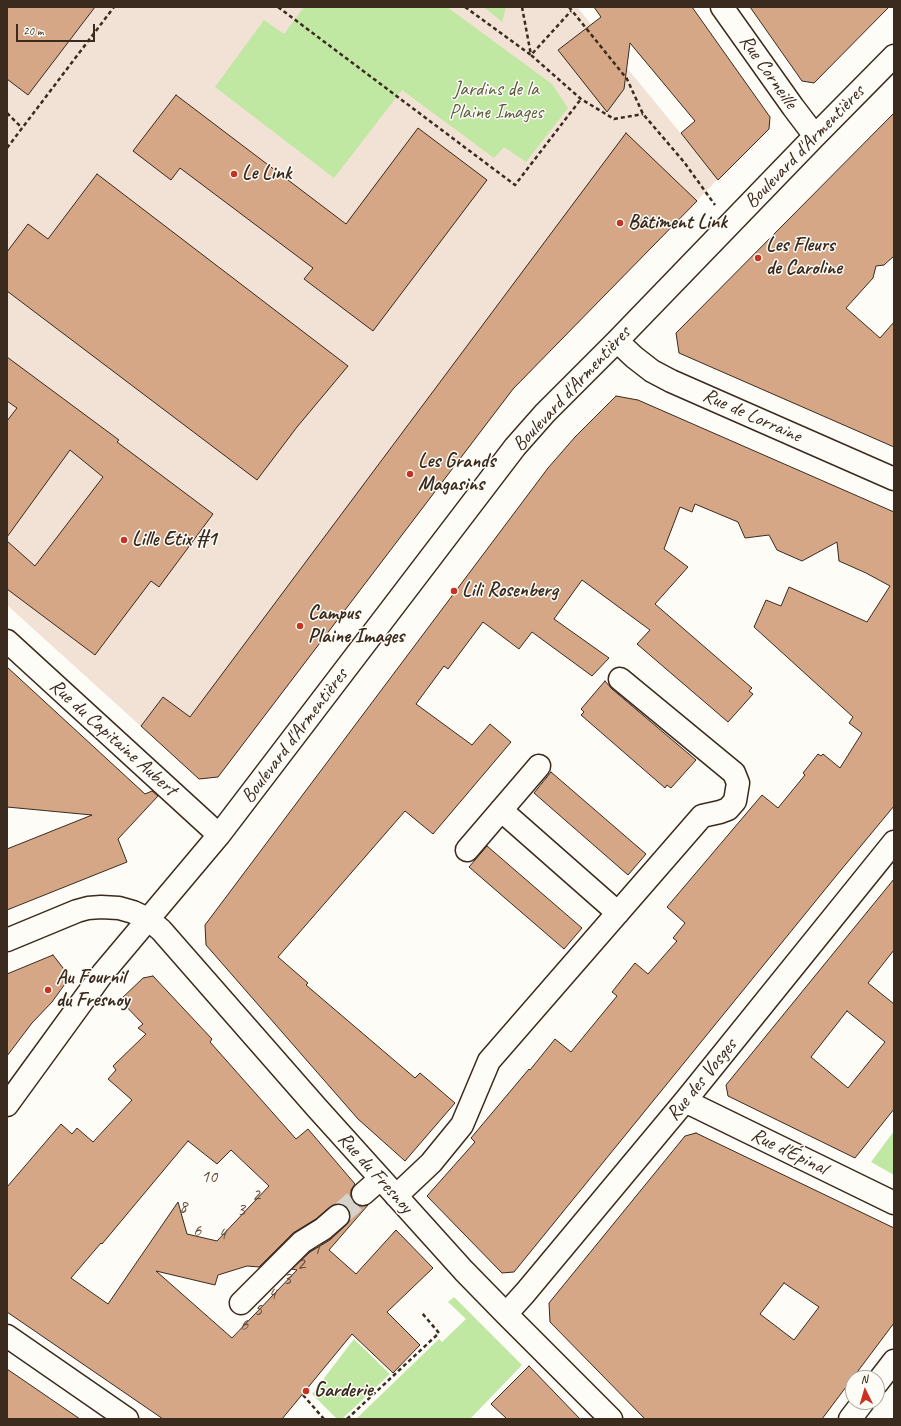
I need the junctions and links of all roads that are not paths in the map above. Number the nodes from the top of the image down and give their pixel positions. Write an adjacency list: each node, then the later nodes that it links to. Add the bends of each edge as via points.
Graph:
1 (722, 7): 3 (street, Rue Corneille)
2 (894, 56): 3 (street, Boulevard d'Armentières)
3 (815, 136): 4 (street, Boulevard d'Armentières)
4 (617, 341): 5 (street, Rue de Lorraine, via 652,371 671,381); 10 (street, Boulevard d'Armentières, via 515,447)
5 (894, 479)
6 (7, 641): 10 (street, Rue du Capitaine Aubert)
7 (620, 679): 13 (street, via 734,773 738,783 735,801 728,809 702,816)
8 (539, 766): 9 (street)
9 (501, 810): 12 (street); 13 (street)
10 (219, 835): 14 (street, Boulevard d'Armentières)
11 (894, 842): 16 (street, Rue des Vosges)
12 (467, 850)
13 (618, 913): 20 (street, via 489,1061 462,1125 431,1163)
14 (148, 919): 15 (street, Rue du Fresnoy, via 119,908 88,908); 17 (street, Boulevard d'Armentières, via 103,973); 18 (street, Rue du Fresnoy, via 161,930)
15 (7, 940)
16 (685, 1101): 21 (street, Rue d'Épinal); 24 (street, Rue des Vosges)
17 (7, 1105)
18 (380, 1179): 19 (street); 20 (street, Rue du Fresnoy)
19 (364, 1194)
20 (396, 1196): 24 (street, Rue du Fresnoy)
21 (894, 1203)
22 (338, 1216): 23 (street, via 302,1242)
23 (241, 1303)
24 (506, 1314): 30 (street, Rue du Fresnoy)
25 (7, 1336): 29 (street)
26 (894, 1361): 27 (street)
27 (885, 1373)
28 (857, 1410): 31 (street)
29 (127, 1419)
30 (611, 1419)
31 (850, 1419)

